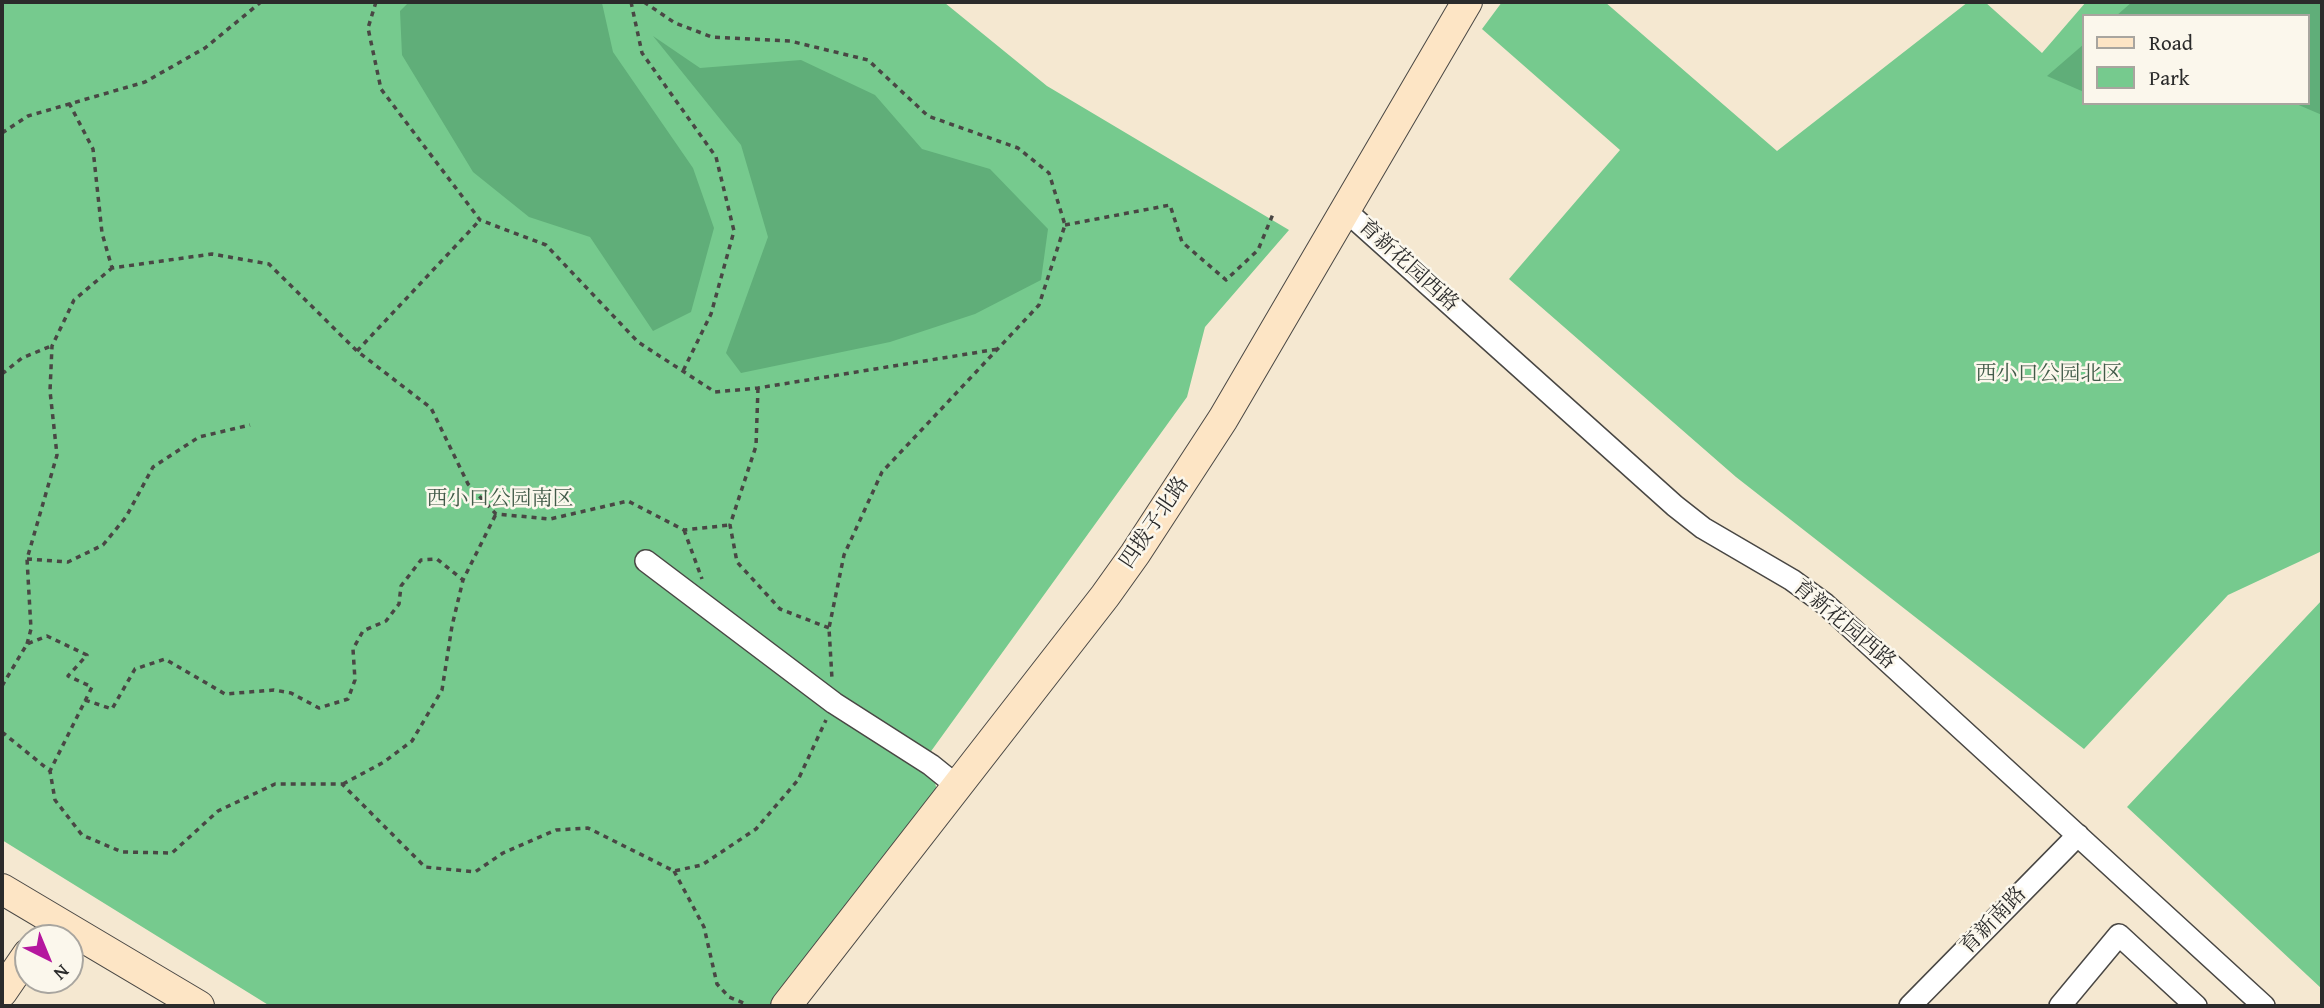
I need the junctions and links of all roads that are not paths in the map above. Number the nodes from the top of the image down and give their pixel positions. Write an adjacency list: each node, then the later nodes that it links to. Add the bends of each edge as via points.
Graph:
1 (1467, 2): 2 (street, 四拨子北路)
2 (1345, 210): 4 (street, 四拨子北路, via 1223,419 1135,554); 5 (street, 育新花园西路, via 1675,506 1825,604)
3 (646, 561): 4 (street, via 834,703)
4 (957, 786): 16 (street, 四拨子北路)
5 (2078, 835): 17 (street, 育新南路); 20 (street, 育新花园西路)
6 (2, 889): 9 (street)
7 (2, 912): 8 (street)
8 (21, 924)
9 (30, 924)
10 (84, 956): 15 (street)
11 (84, 961): 14 (street)
12 (14, 975): 13 (street)
13 (2, 992)
14 (159, 1006)
15 (199, 1006)
16 (786, 1006)
17 (1910, 1006)
18 (2060, 1006): 19 (street, via 2119,935)
19 (2196, 1006)
20 (2264, 1006)

